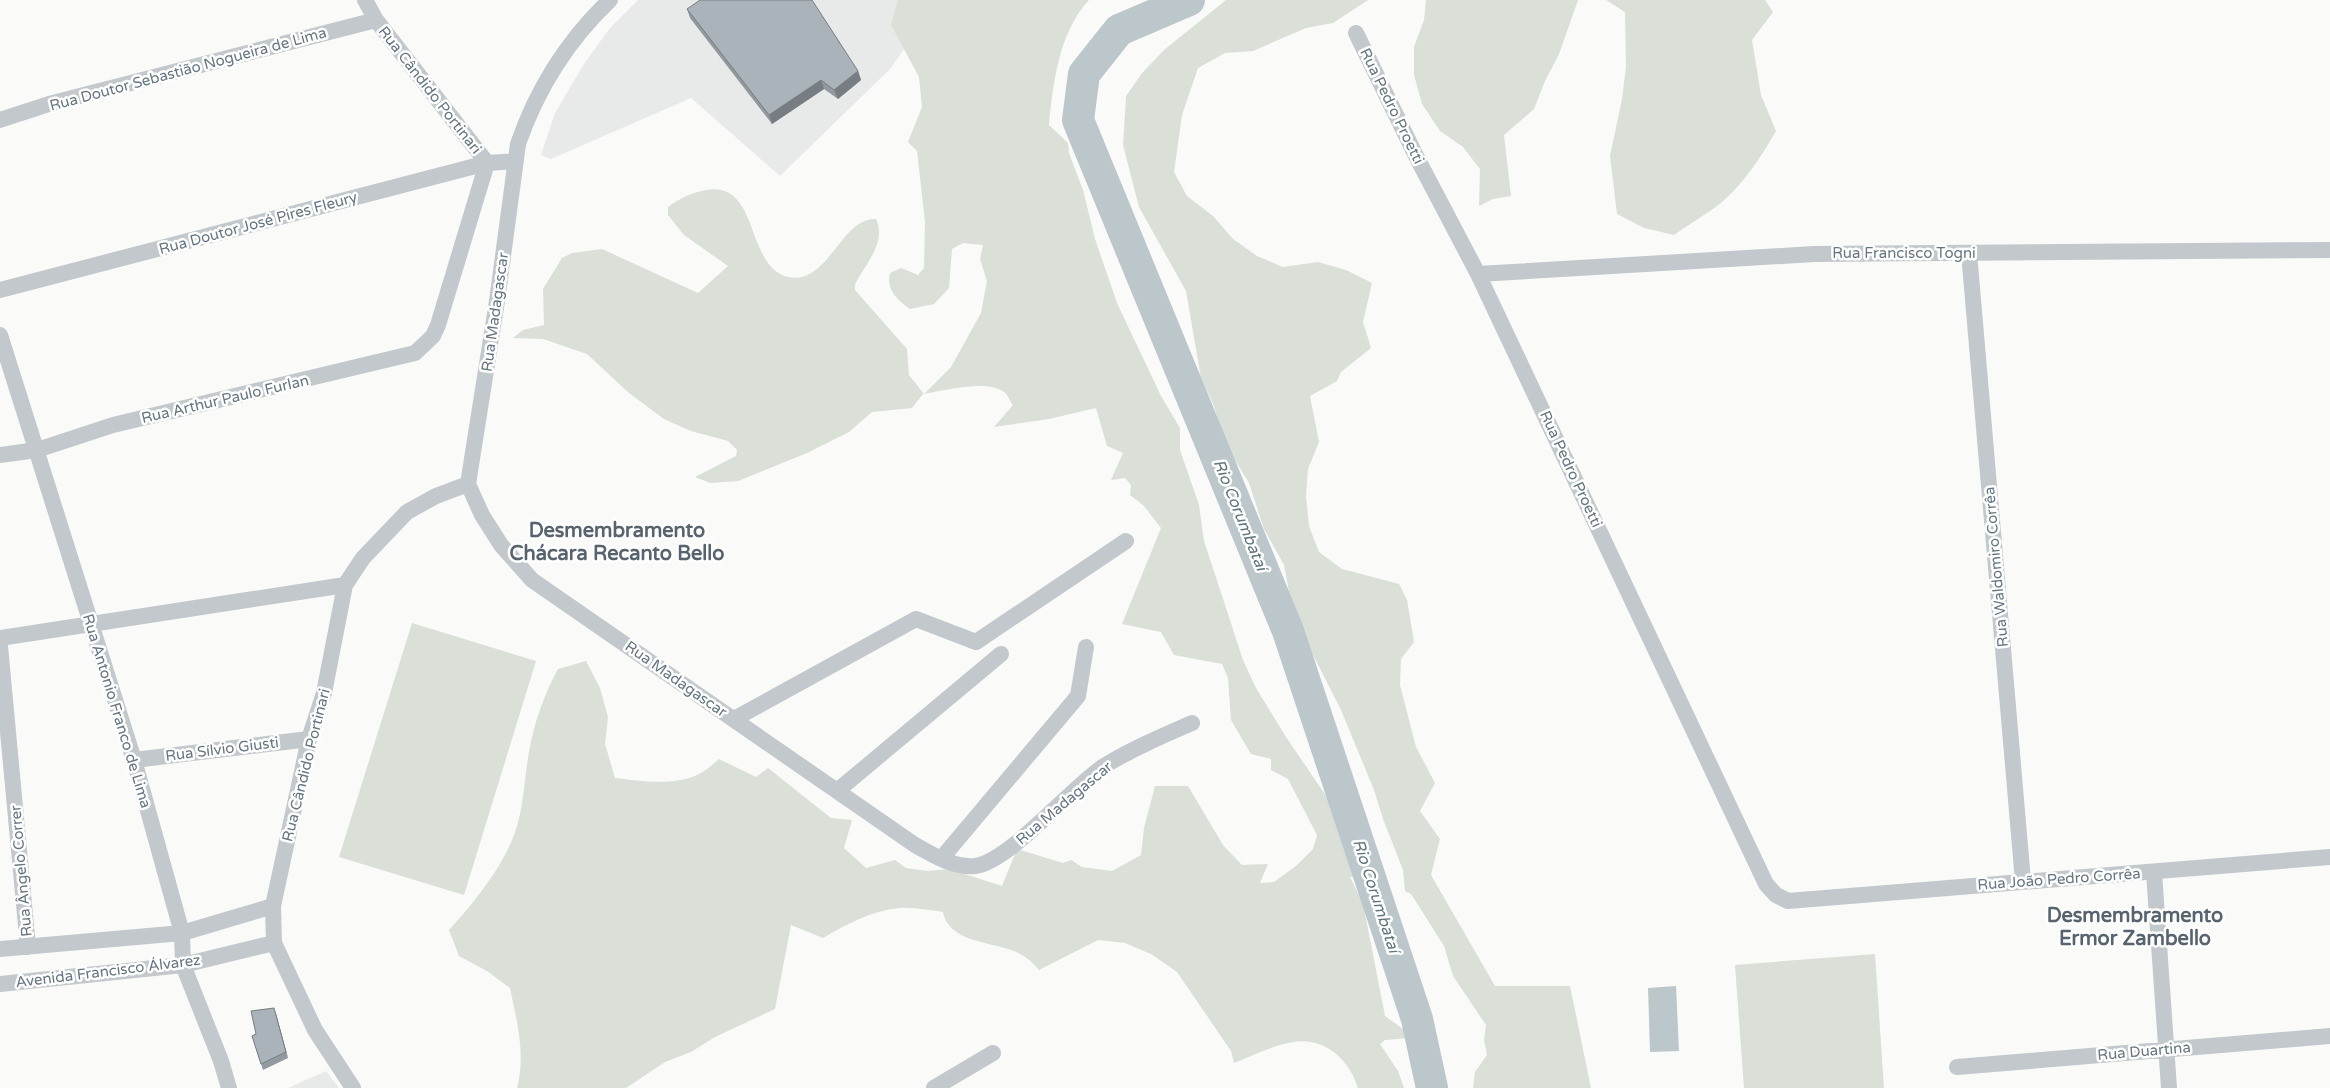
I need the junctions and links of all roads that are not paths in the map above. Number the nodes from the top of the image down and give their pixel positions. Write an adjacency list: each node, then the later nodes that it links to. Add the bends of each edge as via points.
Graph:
1 (365, 0): 3 (street, Rua Cândido Portinari)
2 (610, 0): 6 (street, Rua Madagascar, via 586,22 550,74 526,123)
3 (376, 20): 5 (street, Rua Doutor Sebastião Nogueira de Lima, via 49,104); 7 (street, Rua Cândido Portinari)
4 (1356, 32): 10 (street, Rua Pedro Proetti)
5 (0, 120)
6 (516, 161): 7 (street, Rua Doutor José Pires Fleury); 16 (street, Rua Madagascar)
7 (486, 163): 11 (street, Rua Doutor José Pires Fleury); 12 (street, Rua Cândido Portinari)
8 (2330, 250): 9 (street, Rua Francisco Togni)
9 (1968, 253): 10 (street, Rua Francisco Togni, via 1814,254); 32 (street, Rua Waldomiro Corrêa)
10 (1478, 274): 33 (street, Rua Pedro Proetti, via 1766,884 1776,895)
11 (0, 290)
12 (438, 325): 14 (street, Rua Arthur Paulo Furlan, via 433,336 414,354 114,425)
13 (0, 335): 14 (street, Rua Antonio Franco de Lima)
14 (37, 450): 15 (street, Rua Arthur Paulo Furlan); 19 (street, Rua Antonio Franco de Lima)
15 (0, 455)
16 (468, 484): 18 (street, Rua Cândido Portinari, via 407,512 363,558); 24 (street, Rua Madagascar, via 501,545 532,580)
17 (1126, 541): 24 (street, via 976,642 916,619)
18 (345, 585): 19 (street); 26 (street, Rua Cândido Portinari, via 324,693)
19 (90, 624): 20 (street); 27 (street, Rua Antonio Franco de Lima)
20 (0, 638)
21 (0, 646): 37 (street, Rua Ângelo Correr)
22 (1086, 647): 30 (street, via 1078,696)
23 (1001, 654): 28 (street)
24 (734, 719): 28 (street, Rua Madagascar)
25 (1192, 723): 30 (street, Rua Madagascar, via 1139,746 1103,767 1013,845 985,863 960,865)
26 (309, 739): 27 (street, Rua Sílvio Giusti); 34 (street, Rua Cândido Portinari)
27 (134, 760): 35 (street, Rua Antonio Franco de Lima)
28 (837, 791): 30 (street, Rua Madagascar, via 915,845)
29 (2330, 856): 31 (street, Rua João Pedro Corrêa)
30 (941, 859)
31 (2154, 872): 32 (street, Rua João Pedro Corrêa); 42 (street)
32 (2023, 881): 33 (street, Rua João Pedro Corrêa)
33 (1788, 901)
34 (273, 906): 35 (street, Avenida Francisco Álvarez); 36 (street, Rua Cândido Portinari)
35 (182, 933): 37 (street, Avenida Francisco Álvarez); 39 (street, Rua Antonio Franco de Lima)
36 (274, 943): 39 (street, Avenida Francisco Álvarez); 46 (street, Rua Cândido Portinari, via 315,1030)
37 (28, 947): 38 (street, Avenida Francisco Álvarez)
38 (0, 949)
39 (183, 965): 40 (street, Avenida Francisco Álvarez); 45 (street, Rua Antonio Franco de Lima)
40 (0, 984)
41 (2330, 1036): 42 (street, Rua Duartina)
42 (2166, 1050): 44 (street, Rua Duartina); 48 (street)
43 (993, 1053): 47 (street)
44 (1957, 1067)
45 (229, 1088)
46 (353, 1088)
47 (934, 1088)
48 (2168, 1088)

